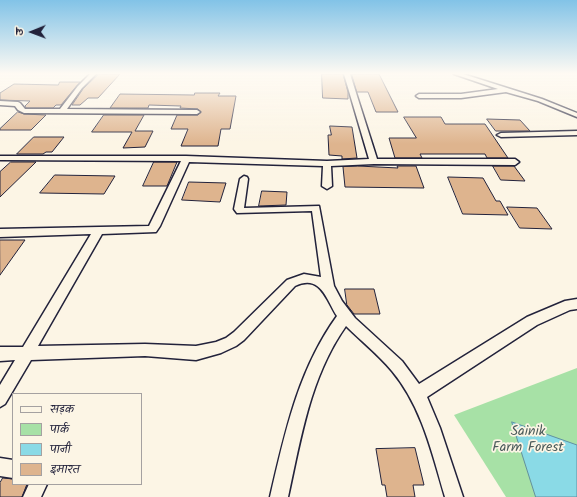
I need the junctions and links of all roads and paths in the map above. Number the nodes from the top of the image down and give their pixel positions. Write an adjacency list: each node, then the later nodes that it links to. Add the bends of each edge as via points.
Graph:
1 (72, 97): 5 (street)
2 (354, 97): 12 (street)
3 (529, 97): 7 (street)
4 (0, 103): 5 (street, via 18,104 24,111)
5 (62, 111): 6 (street)
6 (197, 112)
7 (577, 115)
8 (577, 133): 9 (street)
9 (501, 135)
10 (0, 158): 11 (street)
11 (186, 159): 14 (street); 17 (street, via 154,228)
12 (374, 161): 13 (street); 14 (street)
13 (515, 162)
14 (327, 164): 16 (street)
15 (244, 179): 19 (street, via 240,211 316,208)
16 (327, 186)
17 (99, 230): 18 (street); 23 (street)
18 (0, 233)
19 (328, 286): 21 (street); 23 (street, via 308,278 295,281 239,336 208,351 196,353 144,350)
20 (577, 304): 24 (street, via 532,321)
21 (345, 316): 24 (street, via 396,365); 30 (street, via 326,344 307,386)
22 (0, 354): 23 (street)
23 (27, 354): 25 (street)
24 (416, 395): 31 (street, via 437,442)
25 (0, 399)
26 (0, 467): 27 (street)
27 (12, 469)
28 (38, 485): 29 (street)
29 (32, 497)
30 (279, 497)
31 (454, 497)

